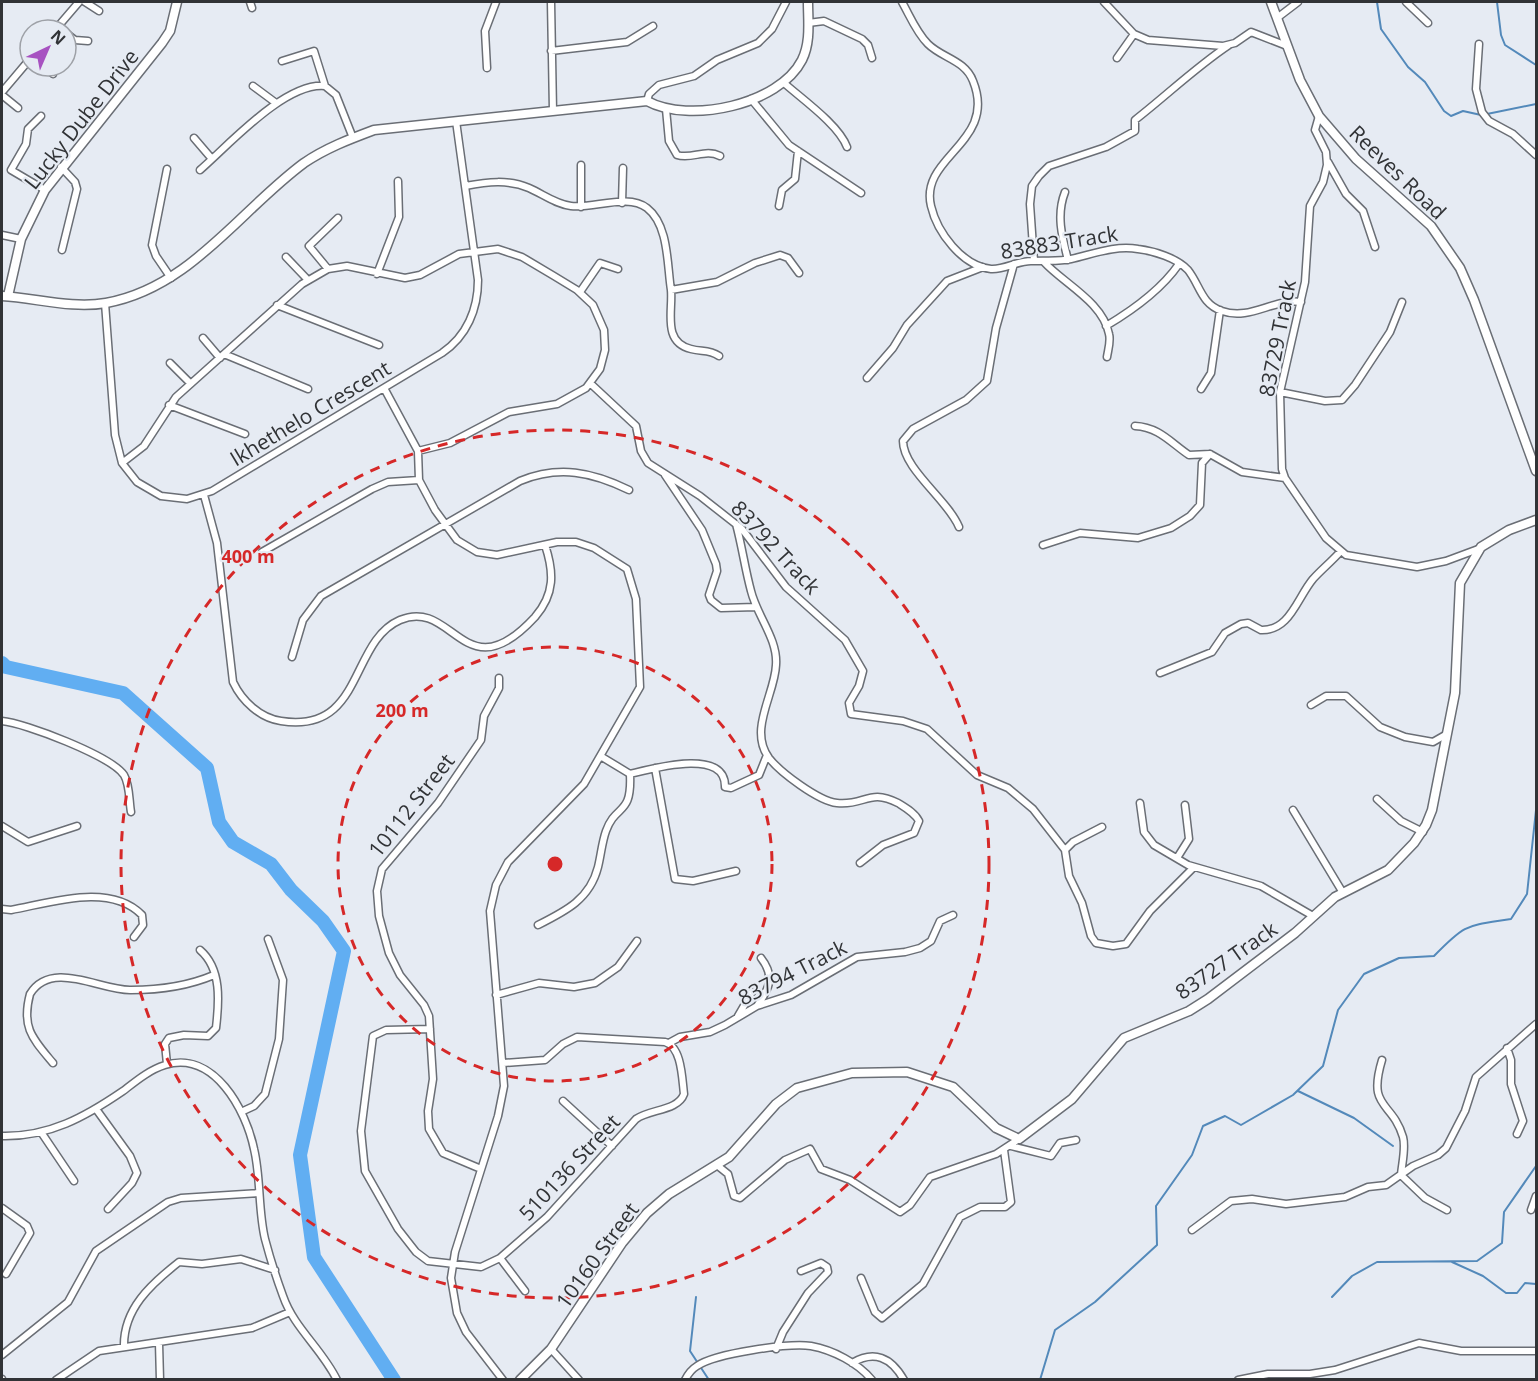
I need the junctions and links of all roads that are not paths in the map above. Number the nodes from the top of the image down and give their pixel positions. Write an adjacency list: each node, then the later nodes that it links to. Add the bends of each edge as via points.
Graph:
1 (79, 2): 14 (street)
2 (85, 2): 13 (street)
3 (177, 2): 53 (street, Lucky Dube Drive, via 170,31 158,50)
4 (496, 2): 29 (street, via 485,31)
5 (551, 2): 25 (street)
6 (786, 2): 36 (street, via 772,29 758,43 717,60 694,76 659,85)
7 (808, 2): 16 (street)
8 (902, 2): 77 (street, 83883 Track, via 924,40 962,66 973,81 977,100 972,131 934,177 930,200 947,242)
9 (1104, 2): 19 (street)
10 (1271, 2): 15 (street, Reeves Road)
11 (1298, 2): 15 (street)
12 (1406, 2): 17 (street)
13 (99, 11)
14 (67, 18)
15 (1277, 18): 24 (street, Reeves Road)
16 (808, 23): 26 (street, via 824,21 862,39); 31 (street, via 805,53)
17 (1428, 23)
18 (653, 26): 25 (street, via 627,42)
19 (1134, 34): 23 (street, via 1155,41); 27 (street)
20 (78, 40): 21 (street)
21 (88, 41)
22 (1479, 44): 48 (street, via 1476,89 1482,112 1488,121 1513,134)
23 (1229, 45): 24 (street, via 1251,32); 73 (street, via 1135,120 1135,131 1106,147 1045,170 1030,191)
24 (1287, 46): 42 (street, Reeves Road)
25 (551, 51): 40 (street)
26 (872, 58)
27 (1117, 58)
28 (282, 61): 33 (street, via 314,51)
29 (487, 68)
30 (18, 74): 34 (street)
31 (784, 83): 35 (street); 46 (street, via 819,114)
32 (253, 86): 37 (street)
33 (326, 86): 37 (street, via 298,91); 45 (street, via 336,95)
34 (2, 94): 38 (street)
35 (751, 99): 39 (street, via 692,112); 47 (street, via 784,140)
36 (647, 101): 39 (street); 40 (street)
37 (276, 103): 50 (street)
38 (18, 108)
39 (666, 109): 49 (street, via 669,141 677,155 707,152)
40 (553, 111): 43 (street)
41 (42, 116): 59 (street, via 28,129 26,144 11,170)
42 (1319, 116): 51 (street, via 1315,130); 112 (street, Reeves Road, via 1356,159 1431,226 1451,253 1474,300)
43 (456, 121): 45 (street, via 390,127); 58 (street, Ikhethelo Crescent)
44 (194, 138): 50 (street)
45 (352, 138): 82 (street, via 303,164)
46 (847, 147)
47 (798, 151): 61 (street); 63 (street, via 795,179 782,190)
48 (1536, 155)
49 (720, 156)
50 (213, 159): 56 (street)
51 (1327, 161): 68 (street, via 1346,194 1363,211); 87 (street, 83729 Track, via 1323,182 1310,206)
52 (581, 165): 64 (street)
53 (61, 167): 59 (street, Lucky Dube Drive); 69 (street, via 77,189)
54 (623, 168): 62 (street)
55 (167, 169): 82 (street, via 152,245)
56 (200, 170)
57 (398, 181): 81 (street, via 399,217)
58 (465, 186): 64 (street, via 515,183 561,204); 70 (street, Ikhethelo Crescent)
59 (45, 190): 67 (street, Lucky Dube Drive)
60 (1065, 192): 72 (street, via 1061,229)
61 (861, 194)
62 (622, 203): 64 (street); 84 (street, via 642,204 656,219)
63 (779, 206)
64 (581, 207)
65 (338, 218): 78 (street, via 309,246)
66 (2, 235): 67 (street)
67 (21, 239): 86 (street, Lucky Dube Drive)
68 (1376, 247)
69 (62, 250)
70 (474, 251): 81 (street, via 459,254 413,277); 85 (street, via 498,249 513,253); 102 (street, Ikhethelo Crescent, via 478,290 467,326 447,349)
71 (286, 257): 83 (street)
72 (1068, 260): 74 (street, 83883 Track); 76 (street, 83883 Track, via 1126,248 1145,250)
73 (1034, 261): 74 (street, 83883 Track); 75 (street, 83883 Track)
74 (1044, 262): 92 (street, via 1077,289)
75 (1014, 264): 77 (street, 83883 Track); 121 (street, via 996,328 987,381 966,400 913,429 903,441 906,456)
76 (1179, 264): 91 (street, 83883 Track, via 1191,274 1203,297); 92 (street, via 1134,309)
77 (983, 267): 99 (street, via 947,281)
78 (327, 269): 81 (street, via 347,266); 83 (street)
79 (618, 269): 85 (street, via 600,263)
80 (799, 273): 84 (street, via 788,258 780,255 717,282)
81 (377, 274)
82 (171, 278): 89 (street, via 141,293)
83 (307, 279): 90 (street)
84 (671, 290): 96 (street, via 669,324 674,336 687,348 708,350)
85 (580, 292): 101 (street, via 598,312 604,330 603,358)
86 (5, 296): 89 (street)
87 (1301, 302): 91 (street, via 1282,301 1247,313); 105 (street, 83729 Track)
88 (1402, 302): 105 (street, via 1390,332 1342,400 1325,401)
89 (105, 303): 111 (street, Ikhethelo Crescent, via 115,435)
90 (278, 306): 94 (street); 95 (street)
91 (1220, 310): 104 (street, via 1211,373)
92 (1106, 326): 97 (street, via 1110,335)
93 (203, 338): 95 (street)
94 (379, 345)
95 (222, 356): 100 (street); 103 (street)
96 (719, 356)
97 (1107, 357)
98 (170, 363): 100 (street)
99 (867, 378)
100 (190, 383): 106 (street)
101 (591, 384): 109 (street, via 568,400 509,412 450,442); 113 (street, 83792 Track, via 636,426 644,458)
102 (384, 388): 109 (street); 117 (street, Ikhethelo Crescent)
103 (308, 389)
104 (1201, 389)
105 (1280, 392): 114 (street, 83729 Track)
106 (169, 405): 108 (street); 111 (street, via 147,442)
107 (1135, 426): 110 (street, via 1152,428 1190,455)
108 (245, 434)
109 (418, 451): 115 (street)
110 (1210, 454): 114 (street, via 1242,472); 123 (street, via 1202,463 1200,505 1171,528 1138,538 1080,533)
111 (122, 463): 117 (street, Ikhethelo Crescent, via 153,494 179,499)
112 (1535, 464)
113 (664, 475): 119 (street, 83792 Track, via 700,496); 127 (street, via 702,530 716,564 711,600 721,608)
114 (1285, 478): 126 (street, 83729 Track)
115 (419, 480): 120 (street); 125 (street, via 388,482 372,489)
116 (628, 490): 120 (street, via 581,472 541,474 520,481)
117 (204, 495): 122 (street, via 215,536 234,682 255,710 283,721 317,718 338,705 378,639 391,625 405,619 433,620 477,646 494,648 510,641 541,610 549,596 552,577)
118 (1536, 520): 124 (street, 83727 Track)
119 (735, 524): 127 (street); 147 (street, 83792 Track, via 786,587 836,629 853,650 863,675 849,703 851,714 903,721 931,731 977,774 1008,788 1023,800)
120 (444, 525): 122 (street, via 464,545 489,555 509,555); 128 (street, via 321,596 303,620)
121 (959, 526)
122 (545, 545): 135 (street, via 567,541 594,548 623,565 634,588 641,684)
123 (1042, 545)
124 (1481, 547): 126 (street, via 1417,567); 133 (street, 83727 Track, via 1459,590 1458,668)
125 (262, 552)
126 (1340, 552): 129 (street, via 1310,582 1278,626 1261,630 1241,624 1225,633 1212,652)
127 (756, 607): 134 (street, via 774,647 776,663 762,729)
128 (292, 657)
129 (1161, 673)
130 (500, 678): 168 (street, 10112 Street, via 484,716 478,745 438,803 379,874 378,907 389,953 405,983 424,1005)
131 (1311, 705): 133 (street, via 1326,696 1346,696 1374,722 1393,733 1433,742)
132 (2, 721): 142 (street, via 64,741 119,770 127,782)
133 (1448, 734): 146 (street, 83727 Track, via 1432,810)
134 (767, 755): 136 (street, via 759,775 728,788 721,773 706,765 685,763); 149 (street, via 792,778 828,801 849,803 882,796 918,818 914,832 877,849)
135 (602, 757): 137 (street); 164 (street, via 572,798 514,854 496,885 490,918)
136 (655, 768): 137 (street); 151 (street, via 675,879 693,881)
137 (630, 774): 156 (street, via 630,798 606,831 596,874 585,895)
138 (1377, 799): 146 (street, via 1401,821)
139 (1140, 803): 148 (street, via 1142,826 1149,839)
140 (1185, 805): 148 (street, via 1189,839)
141 (1293, 810): 152 (street)
142 (131, 812)
143 (2, 826): 144 (street, via 28,842)
144 (77, 826)
145 (1102, 827): 147 (street)
146 (1422, 832): 152 (street, 83727 Track, via 1388,870)
147 (1065, 850): 150 (street, 83792 Track, via 1069,876 1091,936 1100,945 1126,944 1150,911)
148 (1177, 858): 150 (street)
149 (861, 863)
150 (1194, 867): 155 (street, via 1261,886)
151 (736, 871)
152 (1343, 893): 155 (street, 83727 Track)
153 (2, 909): 157 (street, via 77,898 118,899 142,915 143,925)
154 (953, 915): 165 (street, 83794 Track, via 940,921 931,941 920,948 856,957 791,995)
155 (1313, 916): 181 (street, 83727 Track, via 1203,1003 1124,1038 1072,1100)
156 (538, 925)
157 (134, 937)
158 (268, 939): 177 (street, via 283,980 279,1039 265,1094)
159 (637, 941): 164 (street, via 618,967 595,983 574,987 539,983)
160 (200, 950): 162 (street)
161 (761, 958): 165 (street, via 771,979)
162 (214, 975): 172 (street, via 188,985 130,990 72,978 43,982 30,994 28,1029); 174 (street, via 220,994 215,1032 208,1036 169,1038 165,1044)
163 (752, 992): 166 (street)
164 (496, 995): 173 (street)
165 (757, 1006): 166 (street, 83794 Track)
166 (736, 1019): 169 (street, 83794 Track, via 710,1032)
167 (1536, 1024): 170 (street)
168 (430, 1029): 186 (street, 10112 Street, via 433,1085 429,1129 447,1156); 197 (street, 510136 Street, via 386,1030 373,1036 361,1145 368,1180 411,1246 428,1261)
169 (669, 1043): 173 (street, via 577,1037 545,1060); 183 (street, 510136 Street, via 677,1053 683,1098 677,1104 641,1116)
170 (1507, 1048): 179 (street, via 1511,1084 1523,1120); 187 (street, via 1476,1077 1465,1111 1443,1152)
171 (1382, 1060): 187 (street, via 1377,1090 1403,1138)
172 (53, 1063)
173 (503, 1063): 186 (street, via 502,1102)
174 (167, 1064): 176 (street); 177 (street, via 192,1065 211,1073)
175 (563, 1101): 183 (street)
176 (96, 1109): 178 (street, via 69,1124); 192 (street, via 130,1156 137,1173)
177 (241, 1112): 189 (street, via 255,1150)
178 (41, 1132): 180 (street); 188 (street)
179 (1517, 1134)
180 (2, 1136)
181 (1019, 1139): 184 (street, 83727 Track); 185 (street, 10160 Street, via 996,1128 946,1083 907,1072 868,1071 823,1080 790,1093 742,1146)
182 (1076, 1140): 184 (street, via 1060,1143 1051,1156)
183 (612, 1146): 196 (street, 510136 Street, via 547,1217)
184 (1007, 1148): 185 (street, 83727 Track, via 930,1177 910,1205 900,1212 850,1180 821,1169 810,1149 785,1160 740,1198 735,1197 728,1174); 201 (street, via 1011,1202 1005,1207 974,1209 960,1217 923,1284 882,1318 875,1312)
185 (718, 1166): 206 (street, 10160 Street, via 663,1198 647,1214)
186 (481, 1169): 197 (street)
187 (1401, 1174): 193 (street, via 1420,1194); 195 (street, via 1386,1185 1338,1198 1286,1204 1231,1201)
188 (74, 1180)
189 (259, 1193): 198 (street, via 265,1239); 209 (street, via 168,1202 96,1251 68,1302)
190 (1536, 1197): 194 (street)
191 (2, 1208): 200 (street, via 27,1226 30,1233)
192 (108, 1209)
193 (1447, 1210)
194 (1531, 1210)
195 (1192, 1230)
196 (500, 1258): 197 (street, 510136 Street, via 481,1266); 202 (street)
197 (452, 1264): 214 (street, via 452,1290 461,1322)
198 (275, 1270): 203 (street); 205 (street, via 241,1259 202,1264 179,1262 138,1301 124,1329)
199 (801, 1271): 207 (street, via 821,1263 828,1272 808,1293)
200 (6, 1274)
201 (861, 1278)
202 (525, 1291)
203 (290, 1312): 204 (street, via 252,1328); 213 (street)
204 (159, 1343): 205 (street); 212 (street)
205 (124, 1347): 211 (street, via 94,1353)
206 (551, 1349): 215 (street, 10160 Street); 216 (street)
207 (776, 1349): 210 (street, via 810,1346); 217 (street, via 708,1360)
208 (1536, 1351): 220 (street, via 1461,1351 1419,1342 1335,1370)
209 (2, 1355)
210 (852, 1363): 218 (street); 219 (street, via 867,1355 882,1357 891,1362)
211 (56, 1379)
212 (160, 1380)
213 (337, 1380)
214 (503, 1380)
215 (520, 1380)
216 (579, 1380)
217 (685, 1380)
218 (872, 1380)
219 (904, 1380)
220 (1238, 1380)

